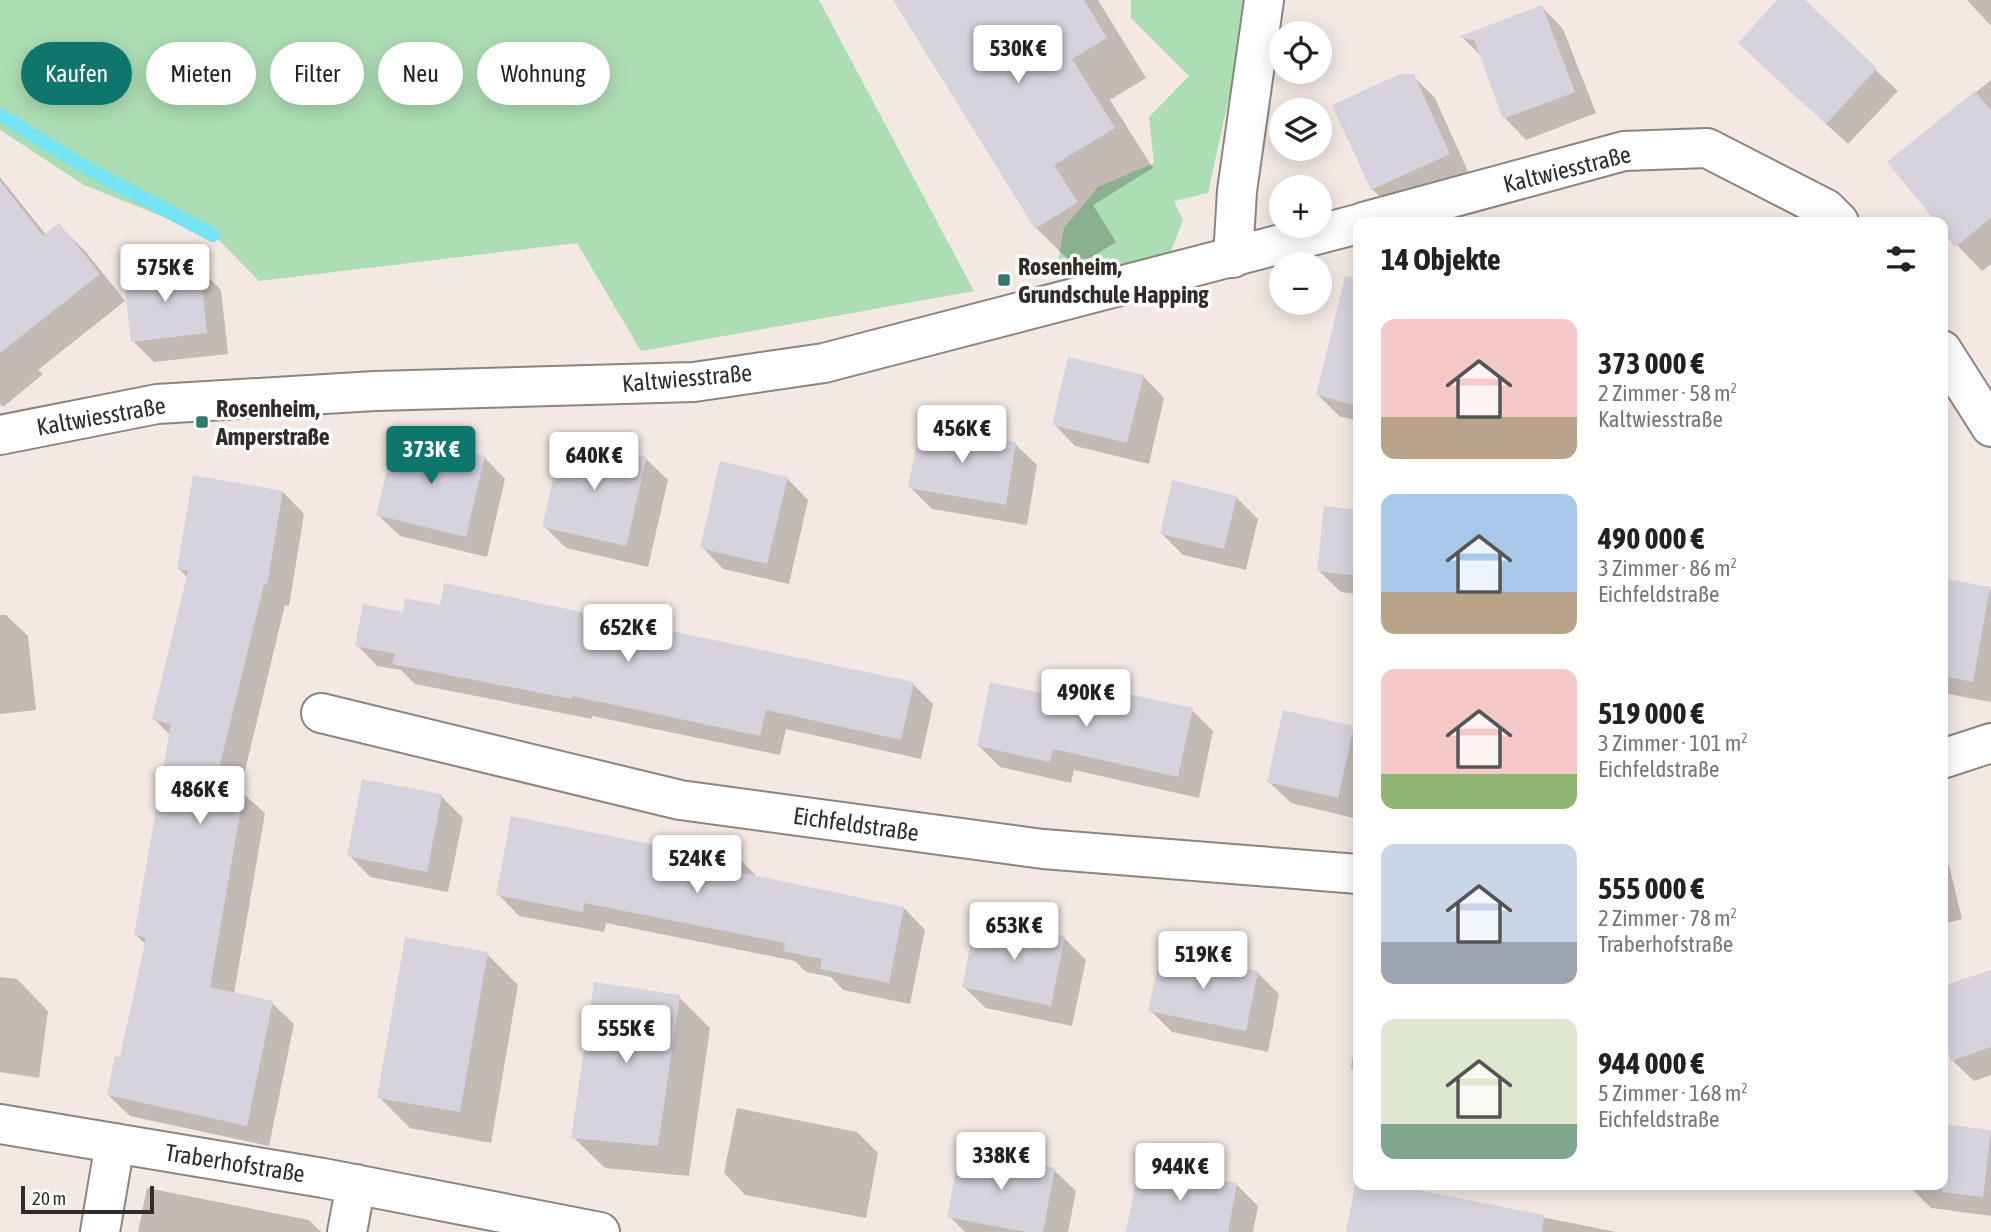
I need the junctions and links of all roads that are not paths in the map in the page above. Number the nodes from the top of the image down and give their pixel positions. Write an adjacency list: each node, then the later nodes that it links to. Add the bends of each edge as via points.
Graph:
1 (1264, 0): 5 (street, via 1237,191)
2 (1382, 217): 3 (street, Kaltwiesstraße, via 1624,151 1707,148)
3 (1834, 217)
4 (1353, 225): 5 (street, Kaltwiesstraße)
5 (1233, 258): 8 (street, Kaltwiesstraße, via 824,363 720,379 157,404)
6 (1948, 360): 7 (street)
7 (1991, 428)
8 (0, 435)
9 (321, 713): 12 (street, Eichfeldstraße, via 680,800 1043,849)
10 (1991, 743): 11 (street)
11 (1948, 757)
12 (1353, 874)
13 (0, 1124): 14 (street, Traberhofstraße)
14 (115, 1143): 15 (street, Traberhofstraße); 17 (street)
15 (356, 1184): 16 (street, Traberhofstraße); 18 (street)
16 (558, 1228): 19 (street, Traberhofstraße)
17 (100, 1232)
18 (347, 1232)
19 (600, 1232)

